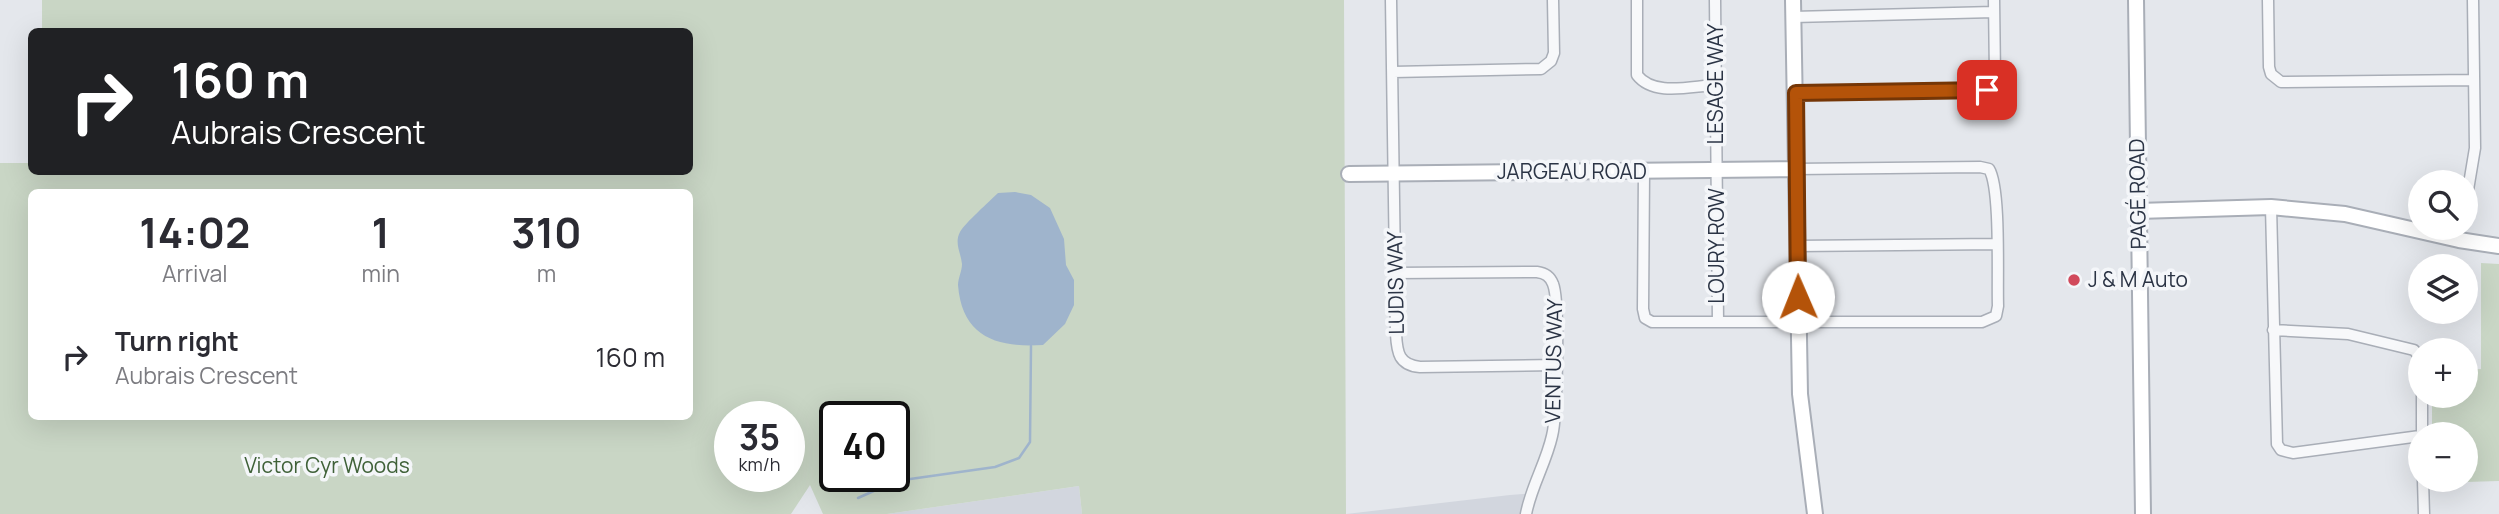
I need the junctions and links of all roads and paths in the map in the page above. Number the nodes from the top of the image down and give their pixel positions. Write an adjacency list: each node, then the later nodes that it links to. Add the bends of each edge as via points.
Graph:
1 (1391, 0): 12 (street, LUDIS WAY)
2 (1553, 0): 12 (street, via 1554,53 1541,69)
3 (1637, 0): 14 (street, via 1637,75 1643,83 1662,88)
4 (1715, 0): 14 (street, LESAGE WAY)
5 (1793, 0): 11 (street)
6 (1994, 0): 10 (street)
7 (2136, 0): 23 (street, PAGÉ ROAD)
8 (2268, 0): 13 (street, via 2269,67 2281,82)
9 (2473, 0): 13 (street)
10 (1994, 12): 11 (street); 15 (street, via 1995,76 1987,90)
11 (1793, 17): 15 (street)
12 (1393, 72): 21 (street, LUDIS WAY)
13 (2474, 80): 18 (street)
14 (1716, 85): 16 (street, LESAGE WAY)
15 (1796, 93): 17 (street)
16 (1717, 169): 17 (street, JARGEAU ROAD); 19 (street, JARGEAU ROAD); 30 (street, LOURY ROW)
17 (1795, 169): 26 (street, via 1989,169 1994,177); 27 (street)
18 (2471, 170)
19 (1644, 172): 21 (street, JARGEAU ROAD); 30 (street, via 1645,318 1663,324)
20 (1349, 174): 21 (street, JARGEAU ROAD)
21 (1394, 174): 29 (street, LUDIS WAY)
22 (2271, 207): 23 (street); 24 (street); 32 (street)
23 (2138, 211): 39 (street, PAGÉ ROAD)
24 (2408, 225)
25 (2478, 240): 28 (street)
26 (1997, 244): 27 (street); 31 (street, via 1998,306 1992,319)
27 (1797, 246): 31 (street)
28 (2499, 246)
29 (1395, 273): 34 (street, LUDIS WAY, via 1397,346 1406,364 1423,368); 34 (street, VENTUS WAY, via 1546,275 1555,291)
30 (1718, 322): 31 (street)
31 (1798, 322): 38 (street, via 1801,404)
32 (2273, 330): 33 (street, via 2348,334); 35 (street, via 2275,436 2281,450 2293,453)
33 (2408, 349)
34 (1556, 365): 37 (street, VENTUS WAY, via 1553,434)
35 (2408, 437)
36 (2423, 492): 40 (street)
37 (1526, 514)
38 (1815, 514)
39 (2143, 514)
40 (2424, 514)

